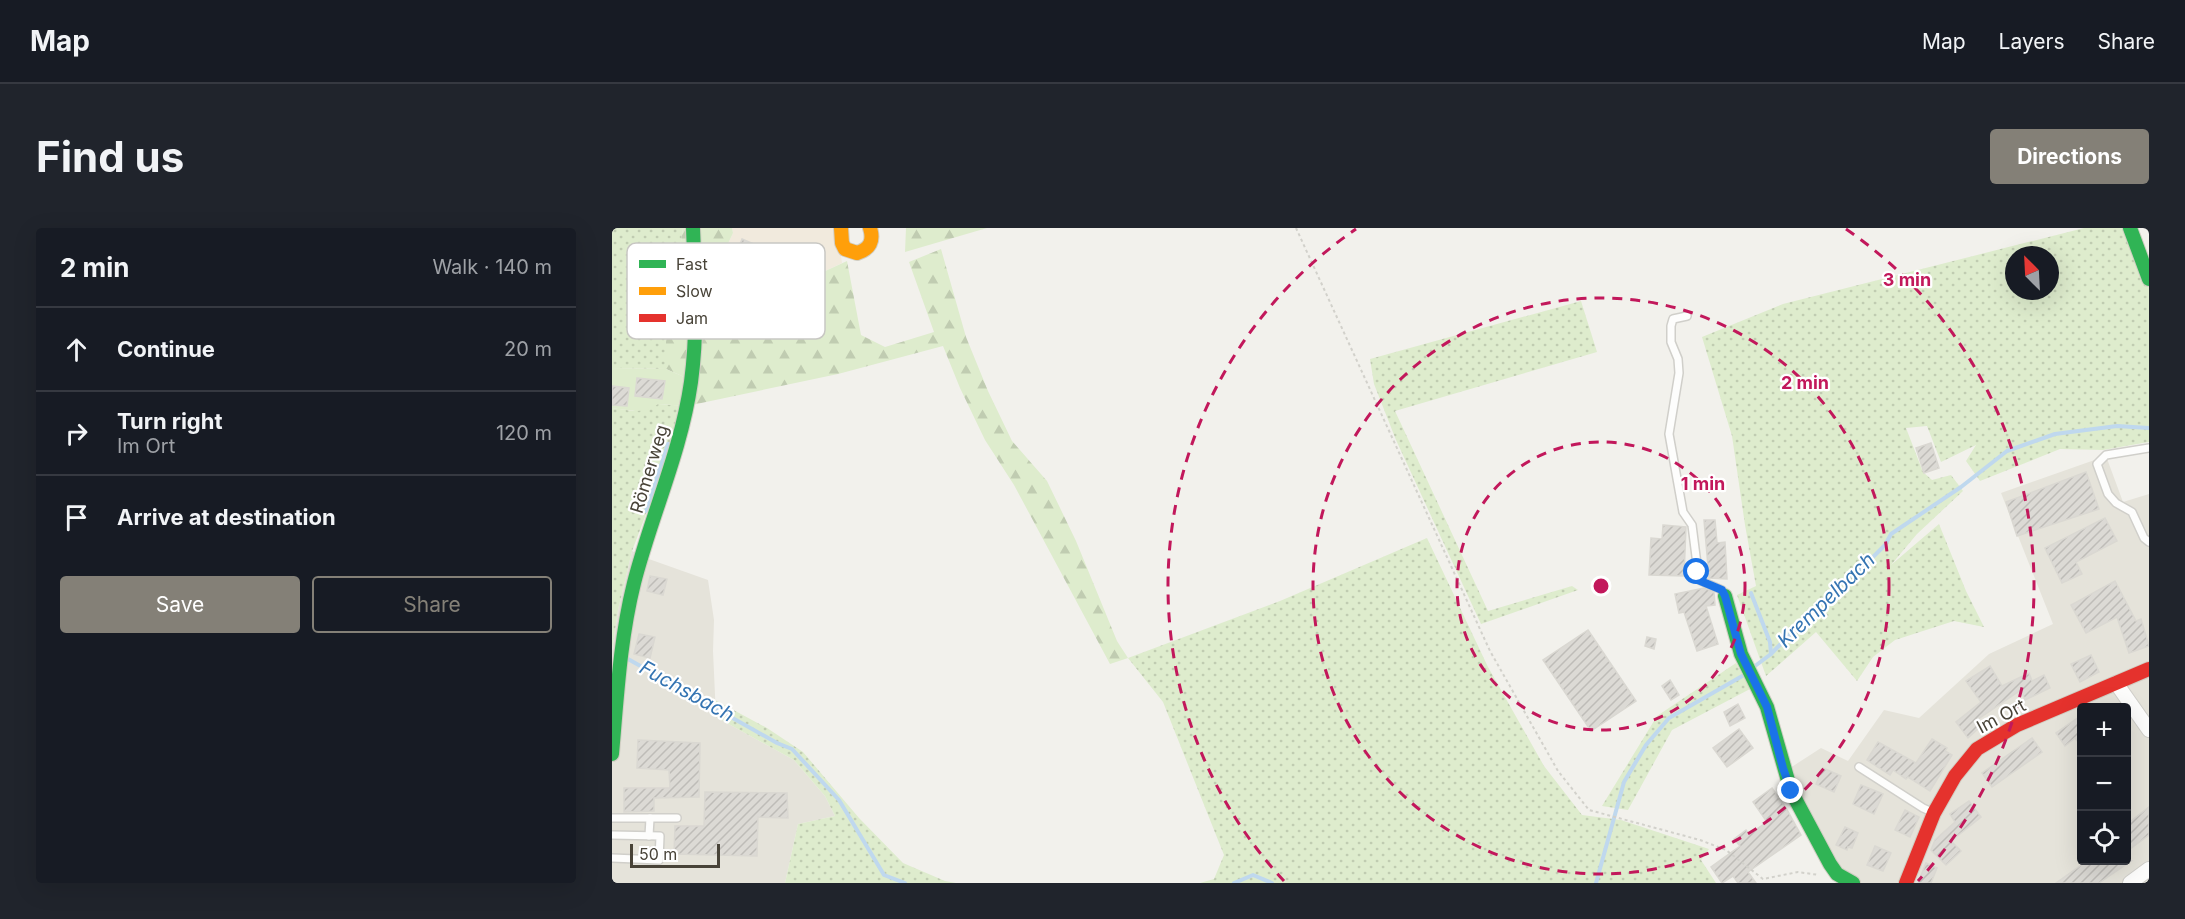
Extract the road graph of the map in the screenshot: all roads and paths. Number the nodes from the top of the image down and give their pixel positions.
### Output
1 (693, 228) edge
2 (841, 228) edge
3 (870, 228) edge
4 (1296, 228) edge
5 (2130, 228) edge
6 (693, 243) edge
7 (2149, 279) edge
8 (1687, 316) dead end
9 (695, 339) edge
10 (2149, 448) edge
11 (2149, 542) edge
12 (1725, 596) joint
13 (2149, 669) edge
14 (2116, 683) junction
15 (2149, 730) edge
16 (612, 754) edge
17 (1859, 767) dead end
18 (1934, 813) junction
19 (612, 818) edge
20 (650, 818) junction
21 (677, 818) dead end
22 (612, 835) edge
23 (649, 836) junction
24 (612, 858) edge
25 (2149, 869) edge
26 (1837, 874) junction
27 (1853, 883) edge
28 (1906, 883) edge
29 (2130, 883) edge

1 - 6 street, Römerweg
2 - 3 street
4 - 26 path
5 - 7 street
8 - 12 lane
9 - 16 street, Römerweg
10 - 11 lane
12 - 26 street
13 - 14 street, Im Ort
14 - 15 street
14 - 18 street, Im Ort
17 - 18 lane
18 - 28 street, Im Ort
19 - 20 lane
20 - 21 lane
20 - 23 lane
22 - 23 lane
23 - 24 lane
25 - 29 street
26 - 27 street

